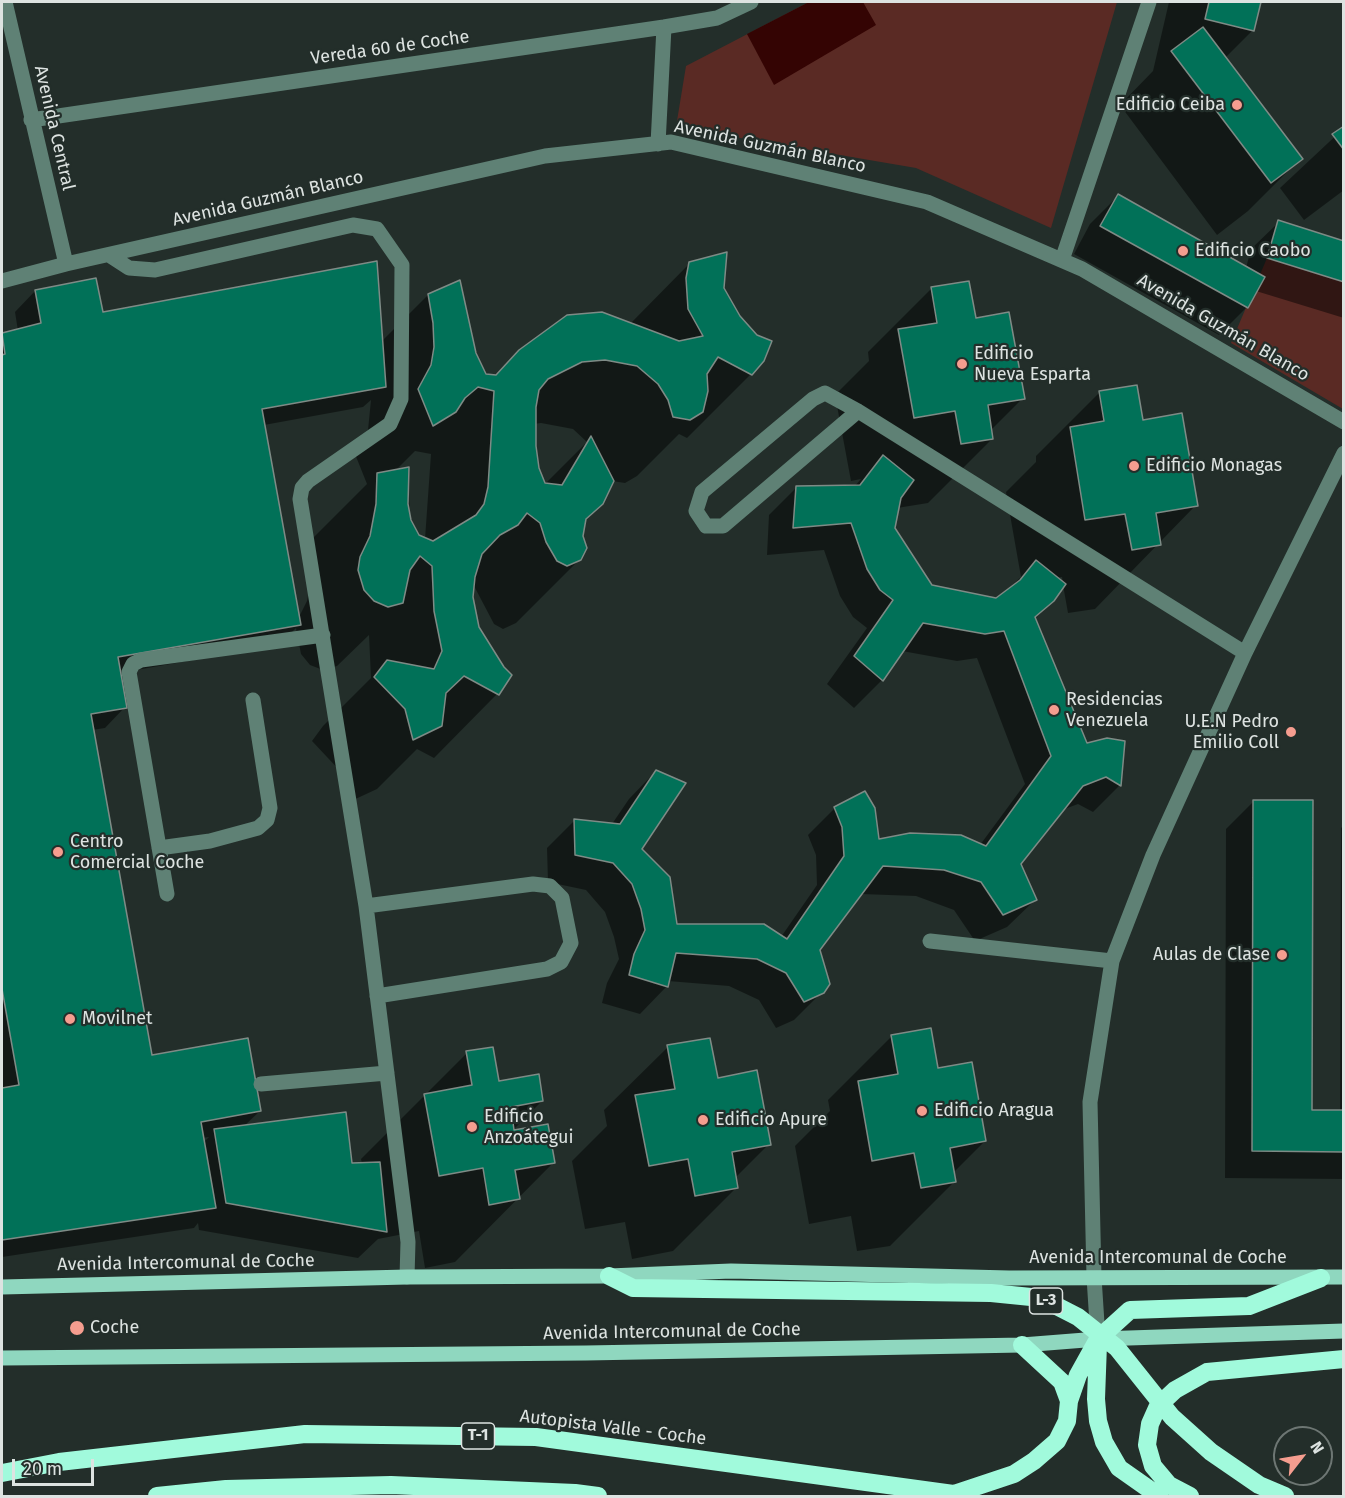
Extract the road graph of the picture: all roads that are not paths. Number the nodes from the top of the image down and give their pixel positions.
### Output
1 (5, 2) edge
2 (751, 2) edge
3 (1149, 2) edge
4 (664, 27) junction
5 (31, 120) junction
6 (658, 144) junction
7 (109, 255) junction
8 (1062, 260) junction
9 (66, 264) junction
10 (2, 281) edge
11 (858, 411) junction
12 (1344, 422) edge
13 (1344, 453) edge
14 (323, 635) junction
15 (1245, 653) junction
16 (253, 700) dead end
17 (159, 848) junction
18 (167, 894) dead end
19 (366, 906) junction
20 (930, 941) dead end
21 (1112, 961) junction
22 (377, 996) junction
23 (387, 1073) junction
24 (261, 1084) dead end
25 (609, 1276) junction
26 (407, 1277) junction
27 (1094, 1277) junction
28 (1344, 1277) edge
29 (1321, 1278) junction
30 (2, 1287) edge
31 (1344, 1331) edge
32 (1098, 1339) junction
33 (1022, 1345) junction
34 (2, 1358) edge
35 (1344, 1359) edge
36 (1069, 1401) junction
37 (2, 1473) edge
38 (961, 1496) edge
39 (157, 1497) edge
40 (598, 1497) edge
41 (1159, 1497) edge
42 (1190, 1497) edge
43 (1285, 1497) edge

1 - 5 street, Avenida Central
2 - 4 street, Vereda 60 de Coche
3 - 8 street
4 - 5 street, Vereda 60 de Coche
4 - 6 street
5 - 9 street, Avenida Central
6 - 7 street, Avenida Guzmán Blanco
6 - 8 street, Avenida Guzmán Blanco
7 - 9 street, Avenida Guzmán Blanco
7 - 14 street
8 - 12 street, Avenida Guzmán Blanco
9 - 10 street, Avenida Guzmán Blanco
11 - 11 street
11 - 15 street
13 - 15 street
14 - 17 street
14 - 19 street
15 - 21 street
16 - 17 street
17 - 18 street
19 - 22 street
19 - 22 street
20 - 21 street
21 - 27 street
22 - 23 street
23 - 24 street
23 - 26 street
25 - 26 main road, Avenida Intercomunal de Coche / L-3
25 - 27 main road, Avenida Intercomunal de Coche / L-3
25 - 43 highway, L-3
26 - 30 main road, Avenida Intercomunal de Coche / L-3
27 - 29 main road, Avenida Intercomunal de Coche / L-3
27 - 32 street
28 - 29 main road, Avenida Intercomunal de Coche / L-3
29 - 32 highway
31 - 32 main road, Avenida Intercomunal de Coche
32 - 33 main road, Avenida Intercomunal de Coche
32 - 36 highway
32 - 41 highway
33 - 34 main road, Avenida Intercomunal de Coche
33 - 36 highway
35 - 42 highway
36 - 38 highway
37 - 38 highway, Autopista Valle - Coche / T-1
39 - 40 highway

